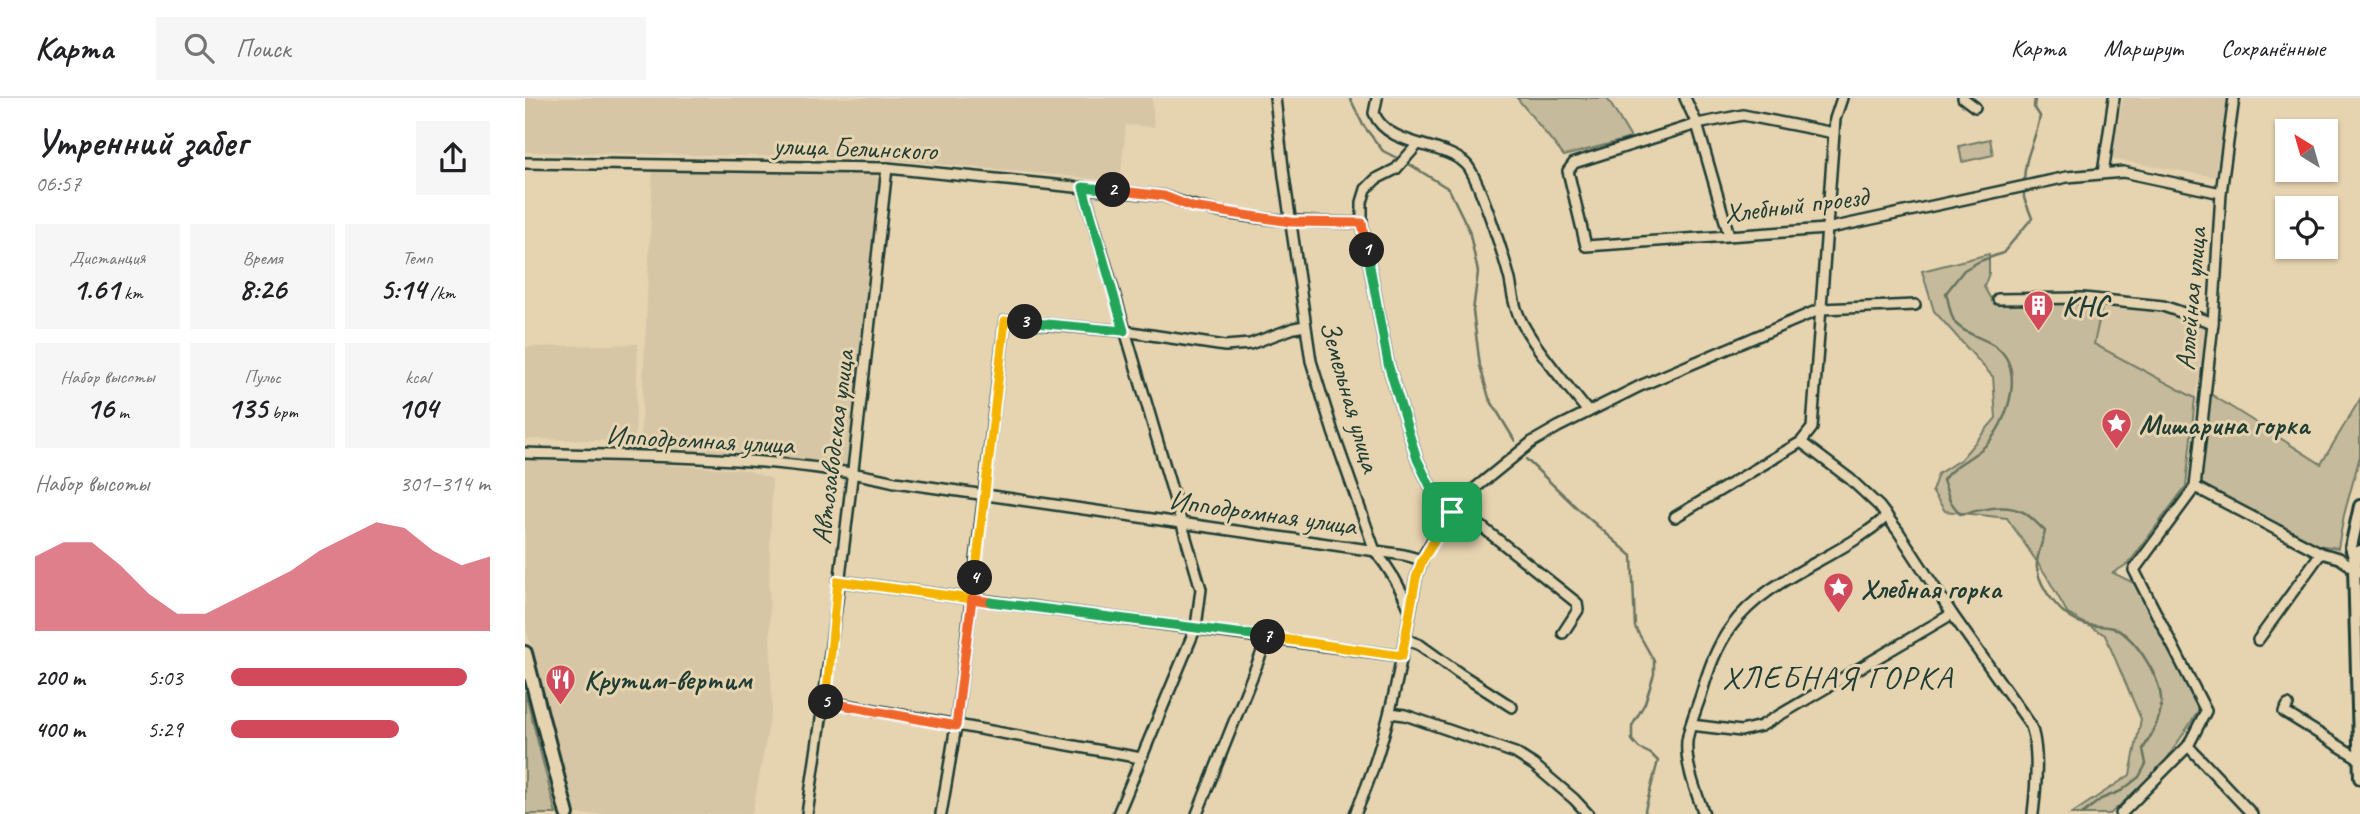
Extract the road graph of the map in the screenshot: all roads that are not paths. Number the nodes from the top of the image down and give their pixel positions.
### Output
1 (1275, 98) edge
2 (1377, 98) edge
3 (1685, 98) edge
4 (1842, 98) edge
5 (1963, 98) edge
6 (2114, 98) edge
7 (2234, 98) edge
8 (1975, 107) dead end
9 (1697, 124) junction
10 (1834, 133) junction
11 (1418, 144) junction
12 (525, 163) edge
13 (887, 168) junction
14 (2103, 173) junction
15 (1083, 187) junction
16 (2221, 193) junction
17 (1291, 222) junction
18 (1362, 223) junction
19 (1826, 229) junction
20 (1729, 235) junction
21 (1998, 299) dead end
22 (1915, 305) dead end
23 (1821, 309) junction
24 (2213, 323) junction
25 (1305, 326) junction
26 (1124, 331) junction
27 (1588, 412) junction
28 (1801, 442) junction
29 (525, 453) edge
30 (853, 472) junction
31 (2195, 487) junction
32 (985, 495) junction
33 (2360, 506) edge
34 (1454, 509) junction
35 (1887, 516) junction
36 (1675, 517) dead end
37 (1183, 524) junction
38 (1374, 551) junction
39 (2321, 553) junction
40 (1422, 561) junction
41 (2357, 563) edge
42 (838, 581) junction
43 (972, 599) junction
44 (1410, 611) junction
45 (1952, 614) junction
46 (1196, 627) junction
47 (1563, 633) dead end
48 (1268, 637) junction
49 (1405, 639) junction
50 (2258, 640) dead end
51 (525, 653) edge
52 (1402, 656) junction
53 (824, 701) junction
54 (2288, 705) dead end
55 (1513, 707) dead end
56 (1390, 713) junction
57 (1691, 724) junction
58 (956, 726) junction
59 (2188, 747) junction
60 (1141, 758) junction
61 (2359, 758) edge
62 (2360, 778) edge
63 (567, 814) edge
64 (807, 814) edge
65 (941, 814) edge
66 (1118, 814) edge
67 (1197, 814) edge
68 (1355, 814) edge
69 (1588, 814) edge
70 (1703, 814) edge
71 (2033, 814) edge
72 (2121, 814) edge
73 (2252, 814) edge

1 - 17 street, Земельная улица
2 - 11 street
3 - 9 street
4 - 10 street
5 - 8 street
6 - 14 street
7 - 16 street, Аллейная улица
9 - 10 street
9 - 20 street
9 - 20 street, Хлебный проезд
10 - 19 street
11 - 18 street
11 - 27 street
12 - 13 street, улица Белинского
13 - 15 street, улица Белинского
13 - 30 street, Автозаводская улица
14 - 16 street, Хлебный проезд
14 - 19 street, Хлебный проезд
15 - 17 street, улица Белинского
15 - 26 street
16 - 24 street, Аллейная улица
17 - 18 street, улица Белинского
17 - 25 street, Земельная улица
18 - 34 street
19 - 20 street, Хлебный проезд
19 - 23 street
21 - 24 street
22 - 23 street
23 - 27 street
23 - 28 street
24 - 31 street, Аллейная улица
25 - 26 street
25 - 38 street, Земельная улица
26 - 32 street
26 - 37 street
27 - 34 street
28 - 35 street
28 - 36 street
29 - 30 street, Ипподромная улица
30 - 32 street, Ипподромная улица
30 - 42 street, Автозаводская улица
31 - 39 street
31 - 59 street
32 - 37 street, Ипподромная улица
32 - 43 street
33 - 41 street
34 - 40 street
34 - 47 street
35 - 45 street
35 - 57 street
37 - 38 street, Ипподромная улица
37 - 46 street
38 - 40 street, Ипподромная улица
38 - 44 street, Земельная улица
39 - 41 street
39 - 50 street
40 - 44 street
41 - 61 street
42 - 43 street
42 - 53 street, Автозаводская улица
43 - 46 street
43 - 58 street
44 - 49 street
45 - 57 street
45 - 71 street
46 - 48 street
46 - 60 street
48 - 52 street
48 - 67 street
49 - 52 street
49 - 55 street
51 - 63 main road
52 - 56 street
53 - 58 street
53 - 64 street, Автозаводская улица
54 - 61 street
56 - 68 street
56 - 69 street
57 - 70 street
58 - 60 street
58 - 65 street
59 - 72 street
59 - 73 street
60 - 66 street
61 - 62 street

